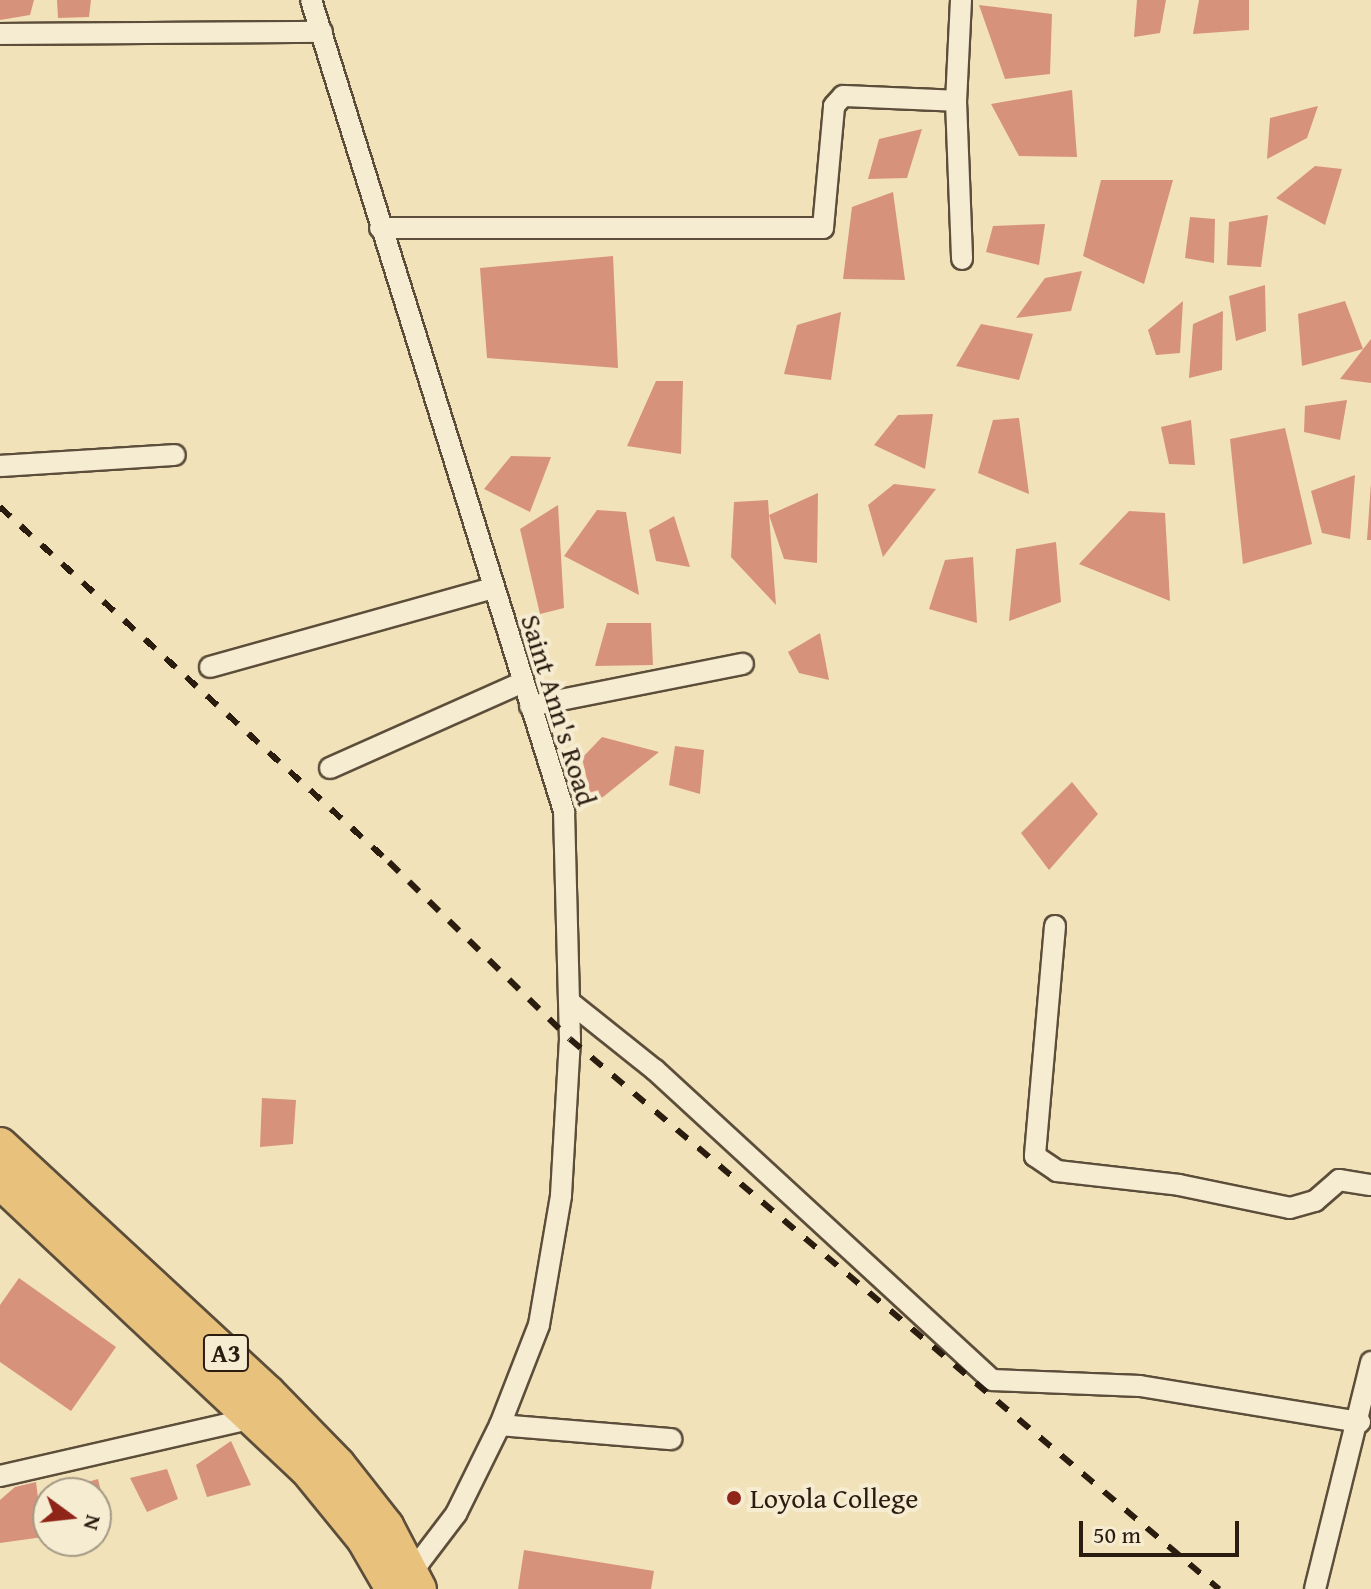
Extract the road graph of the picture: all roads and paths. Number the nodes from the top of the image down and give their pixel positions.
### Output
1 (311, 0) edge
2 (961, 0) edge
3 (322, 32) junction
4 (0, 34) edge
5 (956, 101) junction
6 (380, 228) junction
7 (962, 259) dead end
8 (175, 455) dead end
9 (0, 466) edge
10 (493, 588) junction
11 (743, 664) dead end
12 (210, 667) dead end
13 (523, 682) junction
14 (530, 706) junction
15 (330, 768) dead end
16 (1055, 926) dead end
17 (571, 1003) junction
18 (0, 1145) edge
19 (0, 1181) edge
20 (1371, 1185) edge
21 (1371, 1362) edge
22 (253, 1418) junction
23 (1360, 1422) junction
24 (500, 1425) junction
25 (671, 1439) dead end
26 (0, 1476) edge
27 (404, 1585) edge
28 (1315, 1589) edge

1 - 3 street, Saint Ann's Road
2 - 5 street
3 - 4 street
3 - 6 street, Saint Ann's Road
5 - 6 street
5 - 7 street
6 - 10 street, Saint Ann's Road
8 - 9 street
10 - 12 street
10 - 13 street, Saint Ann's Road
11 - 14 street
13 - 14 street, Saint Ann's Road
13 - 15 street
14 - 17 street, Saint Ann's Road
16 - 20 street
17 - 23 street
17 - 24 street, Saint Ann's Road
18 - 27 highway, A3
19 - 22 highway, A3
21 - 23 street
22 - 26 street
22 - 27 highway, A3
23 - 28 street
24 - 25 street
24 - 27 street, Saint Ann's Road

